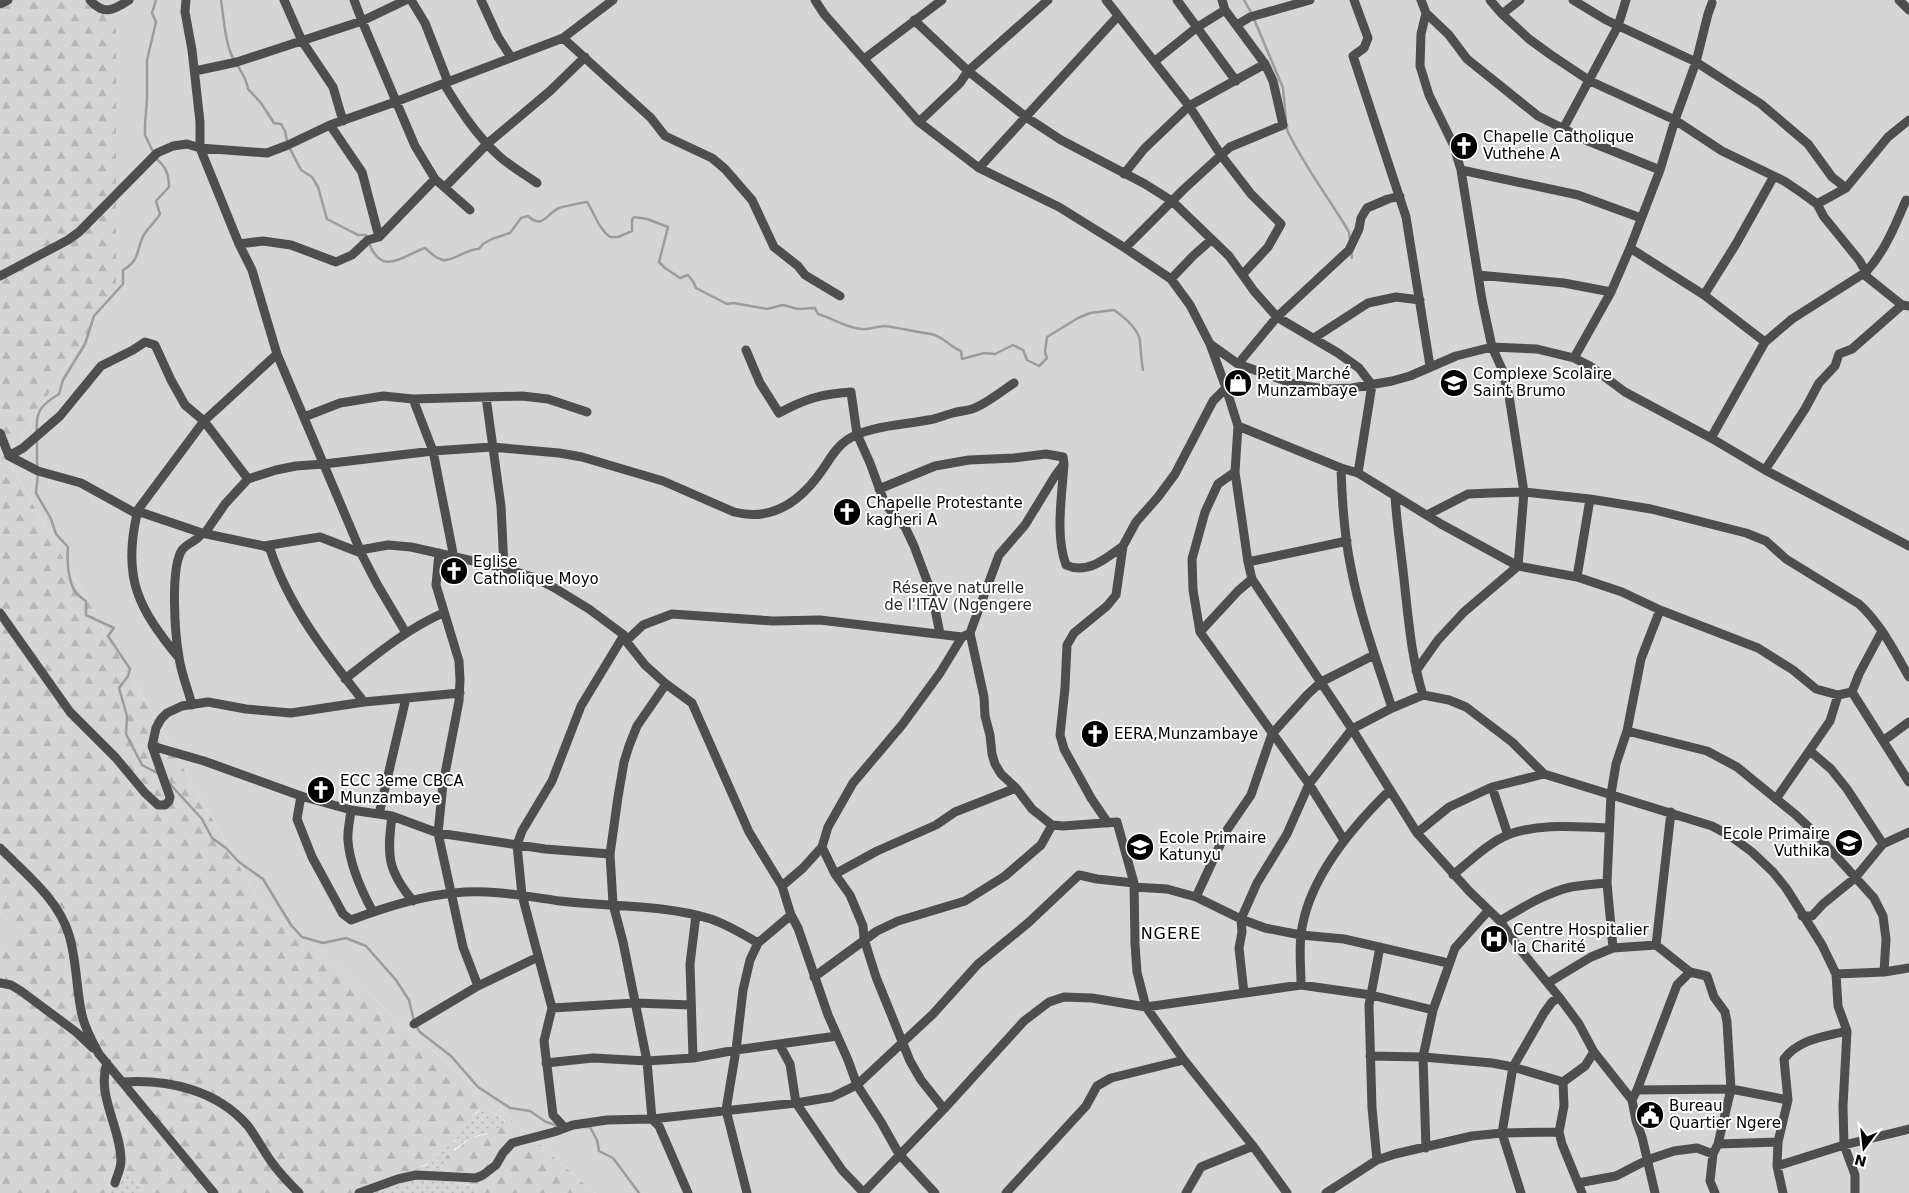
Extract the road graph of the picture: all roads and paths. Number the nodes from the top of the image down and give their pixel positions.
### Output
1 (8, 0) edge
2 (90, 0) edge
3 (129, 0) edge
4 (186, 0) edge
5 (284, 0) edge
6 (354, 0) edge
7 (406, 0) edge
8 (411, 0) edge
9 (481, 0) edge
10 (814, 0) edge
11 (942, 0) edge
12 (1048, 0) edge
13 (1106, 0) edge
14 (1177, 0) edge
15 (1222, 0) edge
16 (1310, 0) edge
17 (1354, 0) edge
18 (1421, 0) edge
19 (1490, 0) edge
20 (1520, 0) edge
21 (1573, 0) edge
22 (1626, 0) edge
23 (1898, 0) edge
24 (609, 1) edge
25 (1712, 3) dead end
26 (0, 4) edge
27 (1225, 10) junction
28 (1909, 10) edge
29 (1426, 13) junction
30 (1502, 14) junction
31 (1118, 16) junction
32 (914, 20) junction
33 (362, 21) junction
34 (1237, 25) junction
35 (1618, 26) junction
36 (1196, 28) junction
37 (563, 38) junction
38 (302, 41) junction
39 (511, 57) junction
40 (585, 57) junction
41 (864, 59) junction
42 (1155, 61) junction
43 (1696, 62) junction
44 (1265, 64) junction
45 (968, 70) junction
46 (195, 71) junction
47 (1590, 80) junction
48 (1236, 81) junction
49 (446, 83) junction
50 (396, 102) junction
51 (1189, 106) junction
52 (1026, 117) junction
53 (1675, 120) junction
54 (1909, 120) edge
55 (342, 121) junction
56 (919, 122) junction
57 (330, 125) junction
58 (1563, 129) junction
59 (487, 144) junction
60 (200, 148) junction
61 (1221, 155) junction
62 (979, 168) junction
63 (1461, 170) junction
64 (1660, 170) junction
65 (1124, 174) junction
66 (1774, 176) junction
67 (435, 179) junction
68 (537, 183) dead end
69 (445, 187) junction
70 (1846, 188) junction
71 (1400, 196) junction
72 (1172, 201) junction
73 (1909, 201) edge
74 (1817, 204) junction
75 (470, 210) dead end
76 (1641, 218) junction
77 (379, 237) junction
78 (1211, 240) junction
79 (239, 244) junction
80 (1126, 248) junction
81 (1630, 248) junction
82 (1866, 272) junction
83 (1243, 274) junction
84 (1478, 275) junction
85 (0, 276) edge
86 (1171, 280) junction
87 (1611, 292) junction
88 (1704, 295) junction
89 (840, 296) dead end
90 (1420, 300) junction
91 (1906, 305) edge
92 (1277, 317) junction
93 (1314, 338) junction
94 (1765, 342) junction
95 (1210, 344) junction
96 (1492, 347) junction
97 (746, 350) dead end
98 (277, 354) junction
99 (1574, 358) junction
100 (1238, 364) junction
101 (1430, 366) junction
102 (1014, 383) dead end
103 (1372, 385) junction
104 (1226, 388) junction
105 (486, 397) junction
106 (413, 399) junction
107 (587, 412) dead end
108 (304, 417) junction
109 (204, 421) junction
110 (1238, 426) junction
111 (0, 433) edge
112 (857, 434) junction
113 (1711, 438) junction
114 (492, 447) junction
115 (433, 451) junction
116 (8, 456) junction
117 (324, 464) junction
118 (1064, 464) junction
119 (1342, 468) junction
120 (1765, 470) junction
121 (1236, 472) junction
122 (1358, 473) junction
123 (248, 479) junction
124 (879, 489) junction
125 (1524, 492) junction
126 (1395, 496) junction
127 (1590, 499) junction
128 (137, 512) junction
129 (1427, 515) junction
130 (204, 533) junction
131 (1347, 541) junction
132 (264, 546) junction
133 (1123, 546) junction
134 (1909, 546) edge
135 (361, 551) junction
136 (439, 553) junction
137 (454, 558) junction
138 (1248, 562) junction
139 (1518, 566) junction
140 (504, 568) junction
141 (1577, 577) junction
142 (1252, 579) junction
143 (1660, 610) junction
144 (0, 613) edge
145 (443, 613) junction
146 (1882, 631) junction
147 (1200, 632) junction
148 (406, 633) junction
149 (940, 634) junction
150 (966, 635) junction
151 (625, 638) junction
152 (1374, 655) junction
153 (179, 658) junction
154 (1416, 671) junction
155 (1909, 677) edge
156 (346, 679) junction
157 (1321, 682) junction
158 (666, 684) junction
159 (1852, 692) junction
160 (460, 693) junction
161 (1423, 695) junction
162 (1838, 695) junction
163 (406, 698) junction
164 (364, 702) junction
165 (192, 705) junction
166 (1392, 708) junction
167 (1909, 722) edge
168 (1352, 729) junction
169 (1627, 731) junction
170 (1272, 734) junction
171 (1883, 741) junction
172 (152, 746) junction
173 (1810, 751) junction
174 (1544, 774) junction
175 (1909, 782) edge
176 (1309, 784) junction
177 (1492, 787) junction
178 (1016, 788) junction
179 (1390, 790) junction
180 (1612, 794) junction
181 (301, 796) junction
182 (1776, 798) junction
183 (351, 810) junction
184 (1671, 812) junction
185 (380, 814) junction
186 (392, 816) junction
187 (1108, 823) junction
188 (1052, 825) junction
189 (1609, 828) junction
190 (1909, 832) edge
191 (438, 833) junction
192 (1417, 833) junction
193 (1508, 835) junction
194 (1344, 840) junction
195 (1883, 844) junction
196 (517, 845) junction
197 (822, 847) junction
198 (0, 848) edge
199 (610, 854) junction
200 (835, 874) junction
201 (1453, 874) junction
202 (1855, 878) junction
203 (1607, 883) junction
204 (1134, 885) junction
205 (782, 886) junction
206 (451, 893) junction
207 (522, 894) junction
208 (1196, 897) junction
209 (413, 901) junction
210 (613, 904) junction
211 (1488, 911) junction
212 (373, 912) junction
213 (696, 915) junction
214 (791, 915) junction
215 (1802, 916) junction
216 (1241, 919) junction
217 (1500, 921) junction
218 (1301, 935) junction
219 (864, 939) junction
220 (758, 943) junction
221 (1656, 945) junction
222 (1380, 947) junction
223 (1613, 948) junction
224 (538, 957) junction
225 (1448, 963) junction
226 (1909, 968) edge
227 (1690, 972) junction
228 (1884, 972) junction
229 (1836, 974) junction
230 (814, 977) junction
231 (0, 983) edge
232 (1548, 983) junction
233 (1301, 985) junction
234 (478, 986) junction
235 (1244, 993) junction
236 (1371, 995) junction
237 (1560, 996) junction
238 (634, 1003) junction
239 (691, 1005) junction
240 (1146, 1007) junction
241 (552, 1008) junction
242 (1433, 1010) junction
243 (414, 1024) dead end
244 (1847, 1031) junction
245 (837, 1036) junction
246 (902, 1043) junction
247 (779, 1044) junction
248 (736, 1050) junction
249 (1594, 1052) junction
250 (98, 1054) junction
251 (1370, 1056) junction
252 (1423, 1057) junction
253 (693, 1058) junction
254 (1184, 1060) junction
255 (647, 1061) junction
256 (106, 1062) junction
257 (546, 1062) junction
258 (1513, 1067) junction
259 (123, 1082) junction
260 (1563, 1082) junction
261 (857, 1084) junction
262 (1731, 1088) junction
263 (1637, 1090) junction
264 (1632, 1100) junction
265 (1788, 1100) junction
266 (796, 1103) junction
267 (944, 1109) junction
268 (726, 1110) junction
269 (652, 1119) junction
270 (569, 1126) junction
271 (1909, 1129) edge
272 (1559, 1132) junction
273 (1502, 1133) junction
274 (1778, 1142) junction
275 (1718, 1144) junction
276 (1844, 1145) junction
277 (1253, 1146) junction
278 (1426, 1148) junction
279 (899, 1154) junction
280 (1713, 1154) junction
281 (1377, 1160) junction
282 (1647, 1160) junction
283 (1777, 1166) junction
284 (115, 1183) dead end
285 (1578, 1184) junction
286 (214, 1193) edge
287 (299, 1193) edge
288 (359, 1193) edge
289 (688, 1193) edge
290 (746, 1193) edge
291 (863, 1193) edge
292 (935, 1193) edge
293 (1006, 1193) edge
294 (1186, 1193) edge
295 (1288, 1193) edge
296 (1326, 1193) edge
297 (1521, 1193) edge
298 (1582, 1193) edge
299 (1655, 1193) edge
300 (1715, 1193) edge
301 (1783, 1193) edge
302 (1855, 1193) edge

1 - 26 street
2 - 3 street
4 - 46 street
5 - 38 street
6 - 33 street
7 - 33 street
8 - 49 street
9 - 39 street
10 - 41 street
11 - 32 street
12 - 45 street
13 - 31 street
14 - 36 street
15 - 27 street
16 - 34 street
17 - 71 street
18 - 29 street
19 - 30 street
20 - 30 street
21 - 35 street
22 - 35 street
23 - 28 street
24 - 37 street
25 - 43 street
27 - 34 street
27 - 36 street
29 - 58 street
29 - 63 street
30 - 47 street
31 - 42 street
31 - 52 street
32 - 41 street
32 - 45 street
33 - 38 street
33 - 50 street
34 - 44 street
35 - 43 street
35 - 47 street
36 - 42 street
36 - 48 street
37 - 39 street
37 - 40 street
38 - 46 street
38 - 55 street
39 - 49 street
40 - 59 street
40 - 89 street
41 - 56 street
42 - 51 street
43 - 53 street
43 - 70 street
44 - 48 street
44 - 61 street
45 - 52 street
45 - 56 street
46 - 60 street
47 - 53 street
47 - 58 street
48 - 51 street
49 - 50 street
49 - 59 street
50 - 55 street
50 - 67 street
51 - 61 street
51 - 65 street
52 - 62 street
52 - 65 street
53 - 64 street
53 - 66 street
54 - 70 street
55 - 57 street
56 - 62 street
57 - 60 street
57 - 77 street
58 - 64 street
59 - 68 street
59 - 69 street
60 - 79 street
60 - 85 street
61 - 72 street
61 - 83 street
62 - 80 street
63 - 76 street
63 - 84 street
64 - 76 street
65 - 72 street
66 - 74 street
66 - 88 street
67 - 69 street
67 - 77 street
69 - 75 street
70 - 74 street
71 - 90 street
71 - 92 street
72 - 78 street
72 - 80 street
73 - 82 street
74 - 82 street
76 - 81 street
77 - 79 street
78 - 83 street
78 - 86 street
79 - 98 street
80 - 86 street
81 - 87 street
81 - 88 street
82 - 91 street
82 - 94 street
83 - 92 street
84 - 87 street
84 - 96 street
86 - 95 street
87 - 99 street
88 - 94 street
90 - 93 street
90 - 101 street
91 - 120 street
92 - 93 street
92 - 100 street
93 - 103 street
94 - 113 street
95 - 100 street
95 - 104 street
96 - 99 street
96 - 101 street
96 - 125 street
97 - 112 street
98 - 108 street
98 - 109 street
99 - 113 street
100 - 103 street
101 - 103 street
102 - 112 street
103 - 122 street
104 - 110 street
104 - 133 street
105 - 106 street
105 - 107 street
105 - 114 street
106 - 108 street
106 - 115 street
108 - 117 street
109 - 116 street
109 - 123 street
109 - 128 street
110 - 119 street
110 - 121 street
111 - 116 street
112 - 114 street
112 - 124 street
113 - 120 street
114 - 115 street
114 - 140 street
115 - 117 street
115 - 137 street
116 - 128 street
117 - 123 street
117 - 135 street
118 - 124 street
118 - 133 street
118 - 150 street
119 - 122 street
119 - 131 street
120 - 134 street
121 - 138 street
121 - 147 street
122 - 126 street
123 - 130 street
124 - 149 street
125 - 127 street
125 - 129 street
125 - 139 street
126 - 129 street
126 - 154 street
127 - 141 street
127 - 146 street
128 - 130 street
128 - 153 street
129 - 139 street
130 - 132 street
130 - 153 street
131 - 138 street
131 - 152 street
132 - 135 street
132 - 156 street
133 - 187 street
135 - 136 street
135 - 148 street
136 - 137 street
136 - 145 street
137 - 140 street
138 - 142 street
139 - 141 street
139 - 154 street
140 - 151 street
141 - 143 street
142 - 147 street
142 - 157 street
143 - 162 street
143 - 169 street
144 - 172 street
145 - 148 street
145 - 160 street
146 - 155 street
146 - 159 street
147 - 170 street
148 - 156 street
149 - 150 street
149 - 151 street
150 - 178 street
150 - 197 street
151 - 158 street
151 - 196 street
152 - 157 street
152 - 166 street
153 - 165 street
154 - 161 street
156 - 164 street
157 - 168 street
157 - 170 street
158 - 199 street
158 - 205 street
159 - 162 street
159 - 171 street
160 - 163 street
160 - 191 street
161 - 166 street
161 - 174 street
162 - 173 street
163 - 164 street
163 - 185 street
164 - 165 street
165 - 172 street
166 - 168 street
167 - 171 street
168 - 176 street
168 - 179 street
169 - 180 street
169 - 182 street
170 - 176 street
170 - 208 street
171 - 175 street
172 - 181 street
173 - 182 street
173 - 195 street
174 - 177 street
174 - 180 street
176 - 194 street
176 - 216 street
177 - 192 street
177 - 193 street
178 - 188 street
178 - 200 street
179 - 192 street
179 - 194 street
180 - 184 street
180 - 189 street
181 - 183 street
181 - 212 street
182 - 202 street
183 - 185 street
183 - 212 street
184 - 215 street
184 - 221 street
185 - 186 street
186 - 191 street
186 - 209 street
187 - 188 street
187 - 204 street
188 - 219 street
189 - 193 street
189 - 203 street
190 - 195 street
191 - 196 street
191 - 206 street
192 - 201 street
193 - 201 street
194 - 218 street
195 - 202 street
196 - 199 street
196 - 207 street
197 - 200 street
197 - 205 street
198 - 250 street
199 - 210 street
200 - 219 street
201 - 211 street
202 - 215 street
202 - 228 street
203 - 217 street
203 - 223 street
204 - 208 street
204 - 240 street
204 - 246 street
205 - 214 street
206 - 207 street
206 - 209 street
206 - 234 street
207 - 210 street
207 - 224 street
208 - 216 street
209 - 212 street
210 - 213 street
210 - 238 street
211 - 217 street
211 - 225 street
213 - 220 street
213 - 239 street
214 - 220 street
214 - 230 street
215 - 229 street
216 - 218 street
216 - 235 street
217 - 232 street
218 - 222 street
218 - 233 street
219 - 230 street
219 - 246 street
220 - 248 street
221 - 223 street
221 - 227 street
222 - 225 street
222 - 236 street
223 - 232 street
224 - 234 street
224 - 241 street
225 - 242 street
226 - 228 street
227 - 262 street
227 - 263 street
228 - 229 street
229 - 244 street
230 - 245 street
231 - 250 street
232 - 237 street
233 - 235 street
233 - 236 street
234 - 243 street
235 - 240 street
236 - 242 street
236 - 251 street
237 - 249 street
237 - 258 street
238 - 239 street
238 - 241 street
238 - 255 street
239 - 253 street
240 - 254 street
240 - 267 street
241 - 257 street
242 - 252 street
244 - 265 street
244 - 276 street
245 - 247 street
245 - 261 street
246 - 261 street
246 - 267 street
247 - 248 street
247 - 266 street
248 - 253 street
248 - 268 street
249 - 260 street
249 - 264 street
250 - 256 street
251 - 252 street
251 - 281 street
252 - 258 street
252 - 278 street
253 - 255 street
254 - 277 street
254 - 293 street
255 - 257 street
255 - 269 street
256 - 259 street
256 - 284 street
257 - 270 street
258 - 260 street
258 - 273 street
259 - 286 street
259 - 287 street
260 - 272 street
261 - 266 street
261 - 279 street
262 - 263 street
262 - 265 street
262 - 275 street
263 - 264 street
264 - 282 street
265 - 274 street
266 - 268 street
266 - 291 street
267 - 279 street
268 - 269 street
268 - 290 street
269 - 270 street
269 - 289 street
270 - 288 street
271 - 276 street
272 - 273 street
272 - 285 street
273 - 278 street
273 - 297 street
274 - 275 street
274 - 283 street
275 - 280 street
276 - 283 street
276 - 302 street
277 - 294 street
277 - 295 street
278 - 281 street
279 - 291 street
279 - 292 street
280 - 282 street
280 - 300 street
281 - 296 street
282 - 285 street
282 - 299 street
283 - 301 street
285 - 298 street

